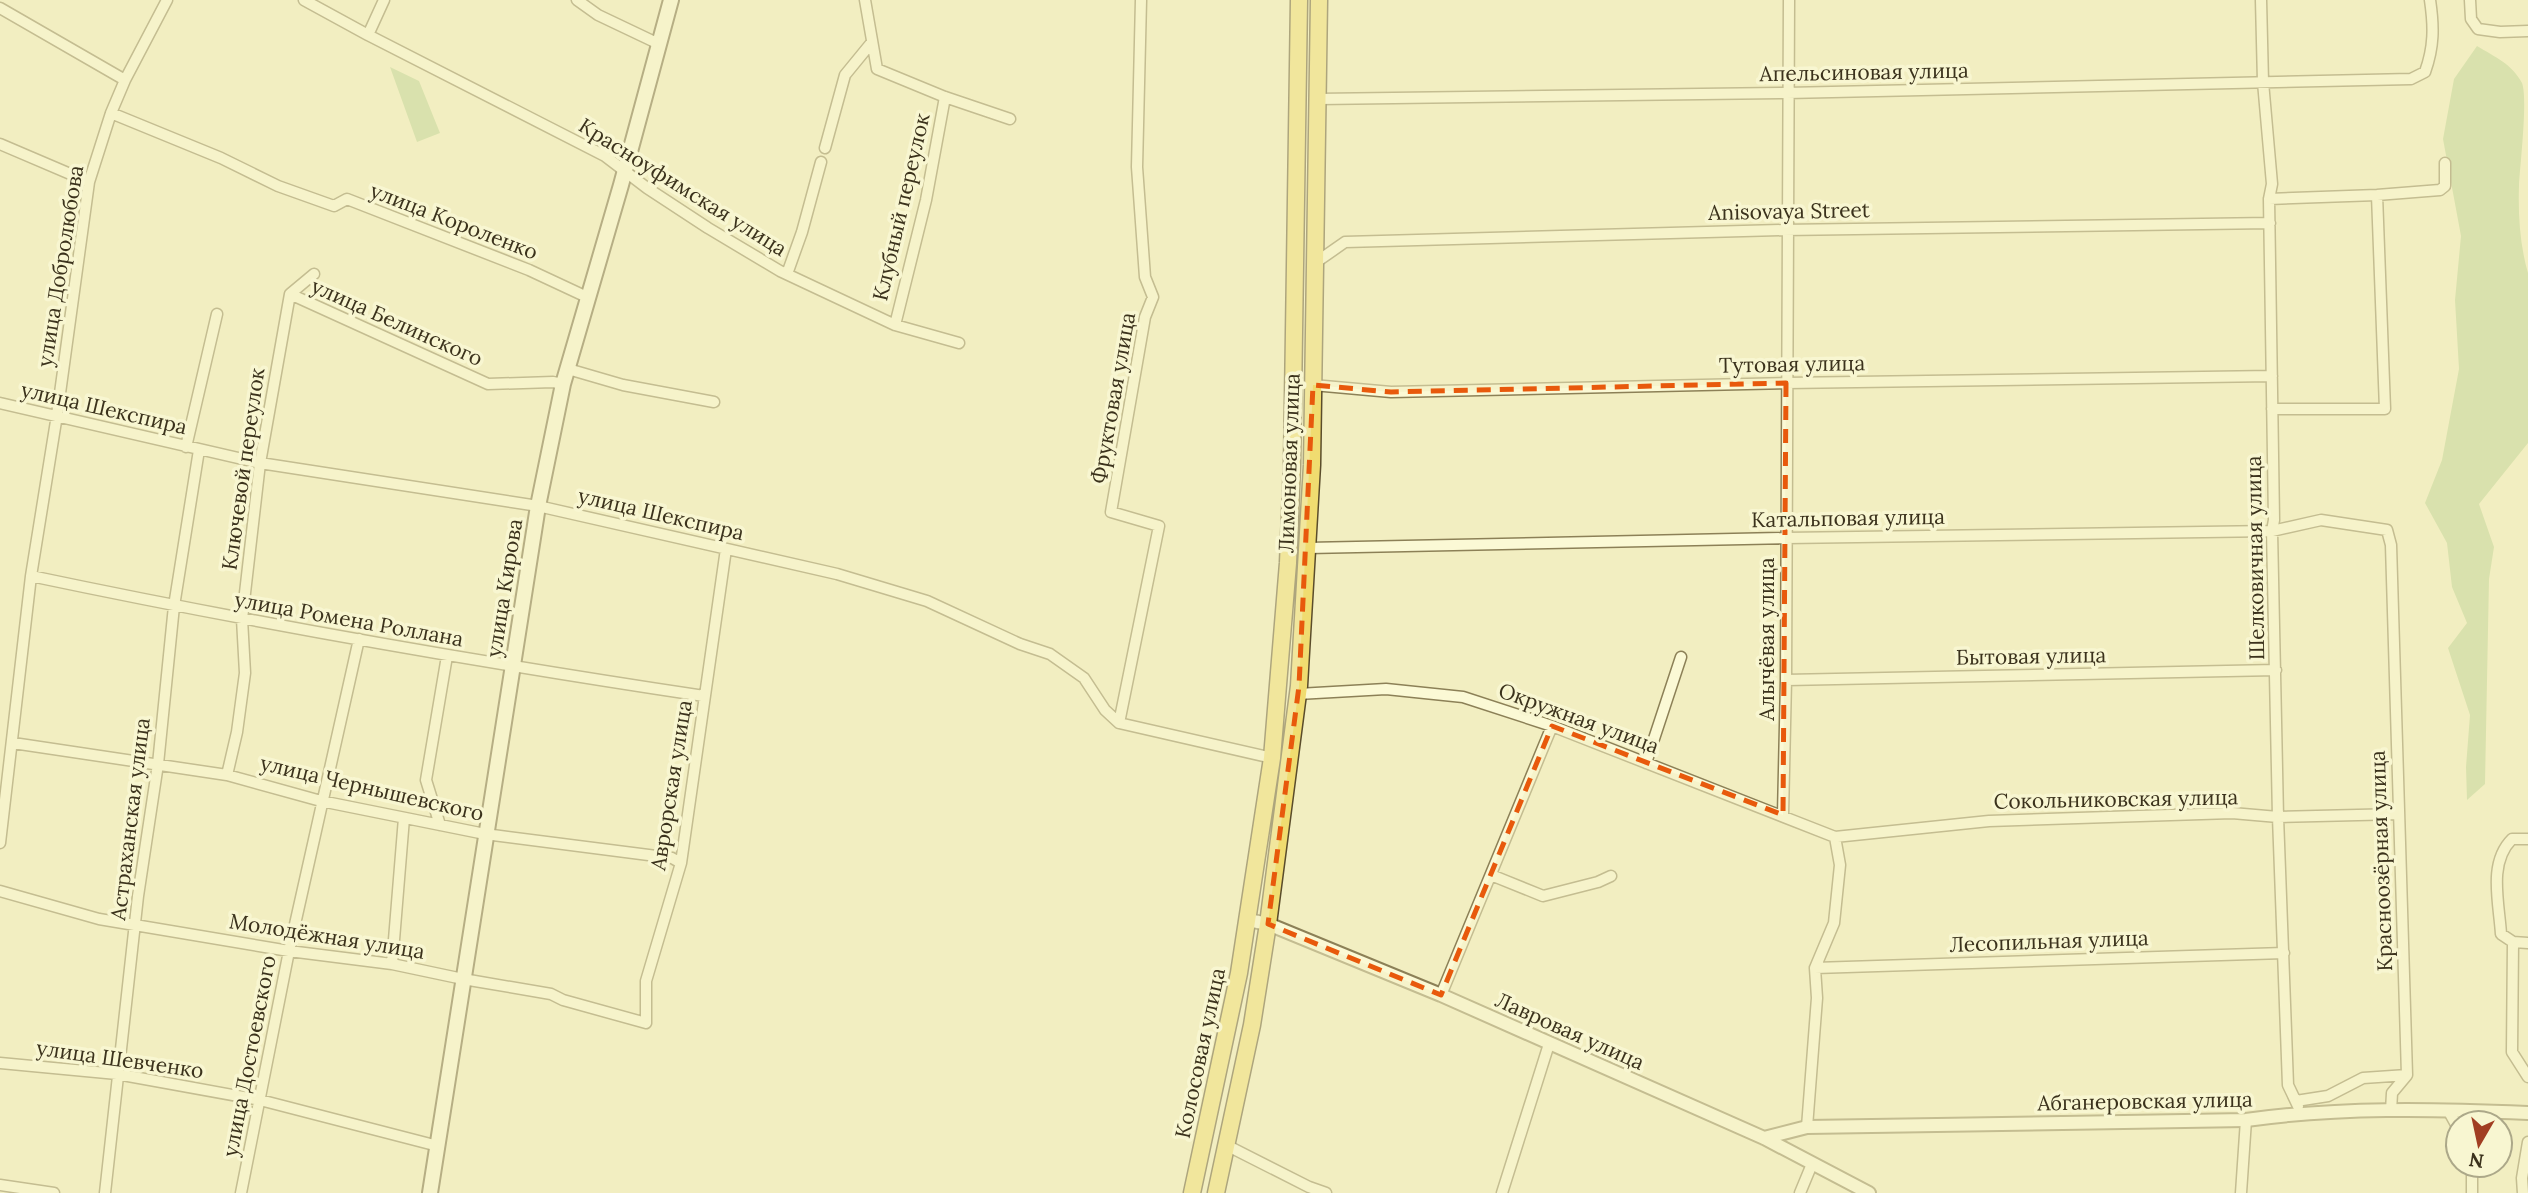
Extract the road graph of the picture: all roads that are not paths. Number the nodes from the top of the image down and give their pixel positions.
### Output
1 (167, 0) edge
2 (304, 0) edge
3 (384, 0) edge
4 (577, 0) edge
5 (671, 0) edge
6 (865, 0) edge
7 (1141, 0) edge
8 (1299, 0) edge
9 (1319, 0) edge
10 (1789, 0) edge
11 (2261, 0) edge
12 (2430, 0) edge
13 (2470, 0) edge
14 (0, 8) edge
15 (2528, 30) edge
16 (368, 35) junction
17 (872, 43) junction
18 (659, 44) junction
19 (125, 80) junction
20 (2263, 82) junction
21 (1787, 93) junction
22 (945, 97) junction
23 (1318, 99) junction
24 (111, 113) junction
25 (1010, 119) dead end
26 (0, 144) edge
27 (825, 148) dead end
28 (821, 162) dead end
29 (2445, 163) dead end
30 (625, 170) junction
31 (89, 182) junction
32 (2377, 195) junction
33 (2269, 199) junction
34 (2270, 223) junction
35 (1788, 230) junction
36 (1315, 263) junction
37 (314, 274) dead end
38 (787, 274) junction
39 (290, 294) junction
40 (589, 298) junction
41 (217, 314) dead end
42 (895, 325) junction
43 (960, 343) dead end
44 (568, 369) junction
45 (2272, 376) junction
46 (1786, 383) junction
47 (563, 384) junction
48 (1313, 385) junction
49 (714, 402) dead end
50 (0, 403) edge
51 (2272, 410) junction
52 (57, 415) junction
53 (186, 447) junction
54 (199, 450) junction
55 (260, 463) junction
56 (538, 506) junction
57 (2387, 530) joint
58 (2272, 531) junction
59 (1786, 538) junction
60 (1308, 548) junction
61 (726, 549) junction
62 (31, 576) junction
63 (174, 606) junction
64 (242, 619) junction
65 (359, 639) junction
66 (447, 656) junction
67 (1681, 657) dead end
68 (513, 667) junction
69 (2276, 670) junction
70 (1786, 680) junction
71 (1298, 694) junction
72 (704, 696) junction
73 (1119, 723) junction
74 (1552, 726) junction
75 (13, 743) junction
76 (1272, 758) junction
77 (1646, 763) junction
78 (158, 764) junction
79 (227, 775) junction
80 (321, 802) junction
81 (2399, 814) junction
82 (1783, 815) junction
83 (2278, 817) junction
84 (404, 818) junction
85 (440, 825) junction
86 (485, 834) junction
87 (1835, 837) junction
88 (2528, 839) edge
89 (0, 842) edge
90 (681, 863) junction
91 (1491, 875) junction
92 (1611, 876) dead end
93 (0, 891) edge
94 (1248, 920) junction
95 (137, 924) junction
96 (1268, 924) junction
97 (2513, 942) junction
98 (2528, 943) edge
99 (289, 951) junction
100 (2284, 953) junction
101 (392, 964) junction
102 (1815, 968) junction
103 (463, 979) junction
104 (1441, 995) junction
105 (646, 1023) joint
106 (1549, 1044) junction
107 (0, 1063) edge
108 (117, 1074) junction
109 (2407, 1075) junction
110 (2528, 1077) edge
111 (260, 1100) junction
112 (2298, 1107) junction
113 (2444, 1110) edge
114 (2391, 1111) junction
115 (2246, 1121) junction
116 (1807, 1126) junction
117 (1764, 1138) junction
118 (2528, 1142) edge
119 (1226, 1145) junction
120 (438, 1146) junction
121 (1812, 1164) junction
122 (0, 1185) edge
123 (54, 1193) edge
124 (105, 1193) edge
125 (241, 1193) edge
126 (430, 1193) edge
127 (1192, 1193) edge
128 (1216, 1193) edge
129 (1326, 1193) edge
130 (1502, 1193) edge
131 (1800, 1193) edge
132 (1869, 1193) edge
133 (2241, 1193) edge
134 (2523, 1193) edge

1 - 19 street, улица Добролюбова
2 - 16 street, Красноуфимская улица
3 - 16 street
4 - 18 street
5 - 18 main road, улица Кирова
6 - 17 street
7 - 73 street, Фруктовая улица
8 - 76 highway, Лимоновая улица
9 - 23 highway, Лимоновая улица
10 - 21 street, Алычёвая улица
11 - 20 street, Шелковичная улица
12 - 20 street, Апельсиновая улица
13 - 15 street
14 - 19 street
16 - 30 street, Красноуфимская улица
17 - 22 street
17 - 27 street
18 - 30 main road, улица Кирова
19 - 24 street, улица Добролюбова
20 - 21 street, Апельсиновая улица
20 - 33 street, Шелковичная улица
21 - 23 street, Апельсиновая улица
21 - 35 street, Алычёвая улица
22 - 25 street
22 - 42 street, Клубный переулок
23 - 36 highway, Лимоновая улица
24 - 31 street, улица Добролюбова
24 - 40 street, улица Короленко
26 - 31 street
28 - 38 street
29 - 32 street
30 - 38 street, Красноуфимская улица
30 - 40 main road, улица Кирова
31 - 52 street, улица Добролюбова
32 - 33 street
32 - 51 street
33 - 34 street, Шелковичная улица
34 - 35 street, Anisovaya Street
34 - 45 street, Шелковичная улица
35 - 36 street, Anisovaya Street
35 - 46 street, Алычёвая улица
36 - 48 highway, Лимоновая улица
37 - 39 street, улица Белинского
38 - 42 street, Красноуфимская улица
39 - 47 street, улица Белинского
39 - 55 street, Ключевой переулок
40 - 44 main road, улица Кирова
41 - 53 street
42 - 43 street, Красноуфимская улица
44 - 47 main road, улица Кирова
44 - 49 street
45 - 46 street, Тутовая улица
45 - 51 street, Шелковичная улица
46 - 48 street, Тутовая улица
46 - 59 street, Алычёвая улица
47 - 56 main road, улица Кирова
48 - 60 highway, Лимоновая улица
50 - 52 street, улица Шекспира
51 - 58 street, Шелковичная улица
52 - 53 street, улица Шекспира
52 - 62 street, улица Добролюбова
53 - 54 street, улица Шекспира
54 - 55 street, улица Шекспира
54 - 63 street, Астраханская улица
55 - 56 street, улица Шекспира
55 - 64 street, Ключевой переулок
56 - 61 street, улица Шекспира
56 - 68 main road, улица Кирова
57 - 58 street, Катальповая улица
57 - 81 street, Красноозёрная улица
58 - 59 street, Катальповая улица
58 - 69 street, Шелковичная улица
59 - 60 street, Катальповая улица
59 - 70 street, Алычёвая улица
60 - 71 highway, Лимоновая улица
61 - 72 street, Аврорская улица
61 - 73 street, улица Шекспира
62 - 63 street, улица Ромена Роллана
62 - 75 street, улица Добролюбова
63 - 64 street, улица Ромена Роллана
63 - 78 street, Астраханская улица
64 - 65 street, улица Ромена Роллана
64 - 79 street, Ключевой переулок
65 - 66 street, улица Ромена Роллана
65 - 80 street, улица Достоевского
66 - 68 street, улица Ромена Роллана
66 - 85 street
67 - 77 street
68 - 72 street, улица Ромена Роллана
68 - 86 main road, улица Кирова
69 - 70 street, Бытовая улица
69 - 83 street, Шелковичная улица
70 - 82 street, Алычёвая улица
71 - 74 street, Окружная улица
71 - 96 highway, Лимоновая улица
72 - 90 street, Аврорская улица
73 - 76 street
74 - 77 street, Окружная улица
74 - 91 street
75 - 78 street, улица Чернышевского
75 - 89 street, улица Добролюбова
76 - 94 highway, Лимоновая улица
77 - 82 street, Окружная улица
78 - 79 street, улица Чернышевского
78 - 95 street, Астраханская улица
79 - 80 street, улица Чернышевского
80 - 84 street, улица Чернышевского
80 - 99 street, улица Достоевского
81 - 83 street, Сокольниковская улица
81 - 109 street, Красноозёрная улица
82 - 87 street, Окружная улица
83 - 87 street, Сокольниковская улица
83 - 100 street, Шелковичная улица
84 - 85 street, улица Чернышевского
84 - 101 street
85 - 86 street, улица Чернышевского
86 - 90 street, улица Чернышевского
86 - 103 main road, улица Кирова
87 - 102 street
88 - 97 street
90 - 105 street, Аврорская улица
91 - 92 street
91 - 104 street
93 - 95 street, Молодёжная улица
94 - 96 street, Лавровая улица
94 - 127 highway, Колосовая улица
95 - 99 street, Молодёжная улица
95 - 108 street, Астраханская улица
96 - 104 street, Лавровая улица
96 - 119 highway, Колосовая улица
97 - 98 street
97 - 110 street
99 - 101 street, Молодёжная улица
99 - 111 street, улица Достоевского
100 - 102 street, Лесопильная улица
100 - 112 street, Шелковичная улица
101 - 103 street, Молодёжная улица
102 - 116 street
103 - 105 street, Молодёжная улица
103 - 120 main road, улица Кирова
104 - 106 street, Лавровая улица
106 - 117 street, Лавровая улица
106 - 130 street
107 - 108 street, улица Шевченко
108 - 111 street, улица Шевченко
108 - 124 street, Астраханская улица
109 - 112 street
109 - 114 street
111 - 120 street, улица Шевченко
111 - 125 street, улица Достоевского
112 - 114 street, Абганеровская улица
112 - 115 street, Абганеровская улица
113 - 114 street, Абганеровская улица
115 - 116 street, Абганеровская улица
115 - 133 street
116 - 117 street, Абганеровская улица
117 - 121 street, Лавровая улица
118 - 134 street
119 - 128 highway, Колосовая улица
119 - 129 street
120 - 126 main road, улица Кирова
121 - 131 street
121 - 132 street, Лавровая улица
122 - 123 street

